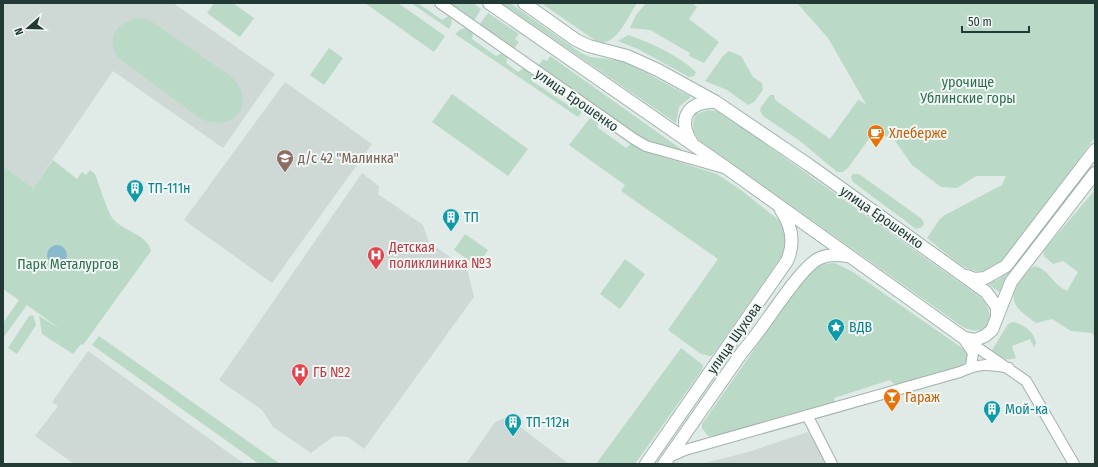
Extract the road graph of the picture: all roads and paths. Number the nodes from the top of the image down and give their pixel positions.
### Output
1 (440, 3) edge
2 (489, 3) edge
3 (524, 3) edge
4 (716, 102) junction
5 (693, 145) junction
6 (1095, 150) edge
7 (728, 169) junction
8 (1095, 173) edge
9 (778, 206) junction
10 (847, 256) junction
11 (964, 275) junction
12 (997, 318) junction
13 (992, 330) junction
14 (964, 338) junction
15 (983, 350) junction
16 (971, 366) junction
17 (1009, 368) junction
18 (808, 415) junction
19 (666, 461) edge
20 (646, 464) edge
21 (832, 464) edge
22 (1074, 464) edge

1 - 7 street, улица Ерошенко
2 - 5 main road, улица Ерошенко
3 - 4 main road, улица Ерошенко
4 - 5 main road, улица Ерошенко
4 - 11 main road, улица Ерошенко
5 - 7 main road, улица Ерошенко
6 - 11 main road
7 - 9 main road, улица Ерошенко
8 - 12 main road
9 - 10 main road, улица Ерошенко
9 - 20 main road, улица Шухова
10 - 14 main road, улица Ерошенко
10 - 19 main road, улица Шухова
11 - 12 main road, улица Ерошенко
12 - 13 main road
13 - 14 main road
13 - 15 street
14 - 15 street, улица Ерошенко
14 - 16 street, улица Ерошенко
15 - 16 street
15 - 17 street, улица Ерошенко
16 - 17 street
16 - 18 street
17 - 22 street, улица Ерошенко
18 - 19 street
18 - 21 street

